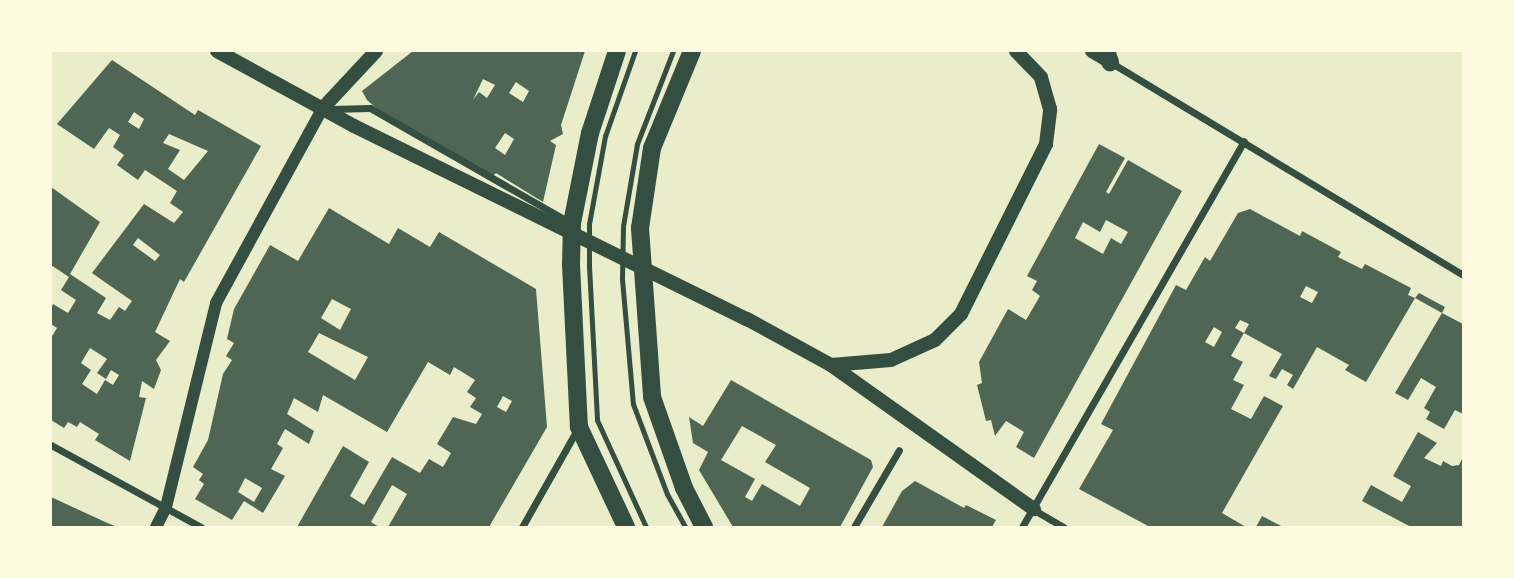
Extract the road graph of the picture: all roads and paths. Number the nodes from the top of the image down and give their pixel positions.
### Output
1 (217, 51) edge
2 (376, 51) edge
3 (617, 51) edge
4 (635, 51) edge
5 (673, 51) edge
6 (692, 51) edge
7 (1016, 51) edge
8 (1092, 51) edge
9 (1108, 56) edge
10 (322, 109) junction
11 (1244, 141) junction
12 (572, 223) junction
13 (1463, 275) edge
14 (831, 365) junction
15 (579, 427) junction
16 (51, 445) edge
17 (899, 450) dead end
18 (166, 507) junction
19 (1034, 509) junction
20 (156, 527) edge
21 (201, 527) edge
22 (522, 527) edge
23 (626, 527) edge
24 (646, 527) edge
25 (685, 527) edge
26 (705, 527) edge
27 (854, 527) edge
28 (1022, 527) edge
29 (1064, 527) edge

1 - 10 main road
2 - 10 main road
3 - 12 main road
4 - 24 lane
5 - 25 lane
6 - 26 main road
7 - 14 main road
8 - 9 main road
9 - 11 street
10 - 12 street
10 - 14 main road
10 - 18 street
11 - 13 street
11 - 19 street
12 - 15 main road
14 - 19 main road
15 - 22 street
15 - 23 main road
16 - 18 street
17 - 27 street
18 - 20 street
18 - 21 street
19 - 28 street
19 - 29 street

